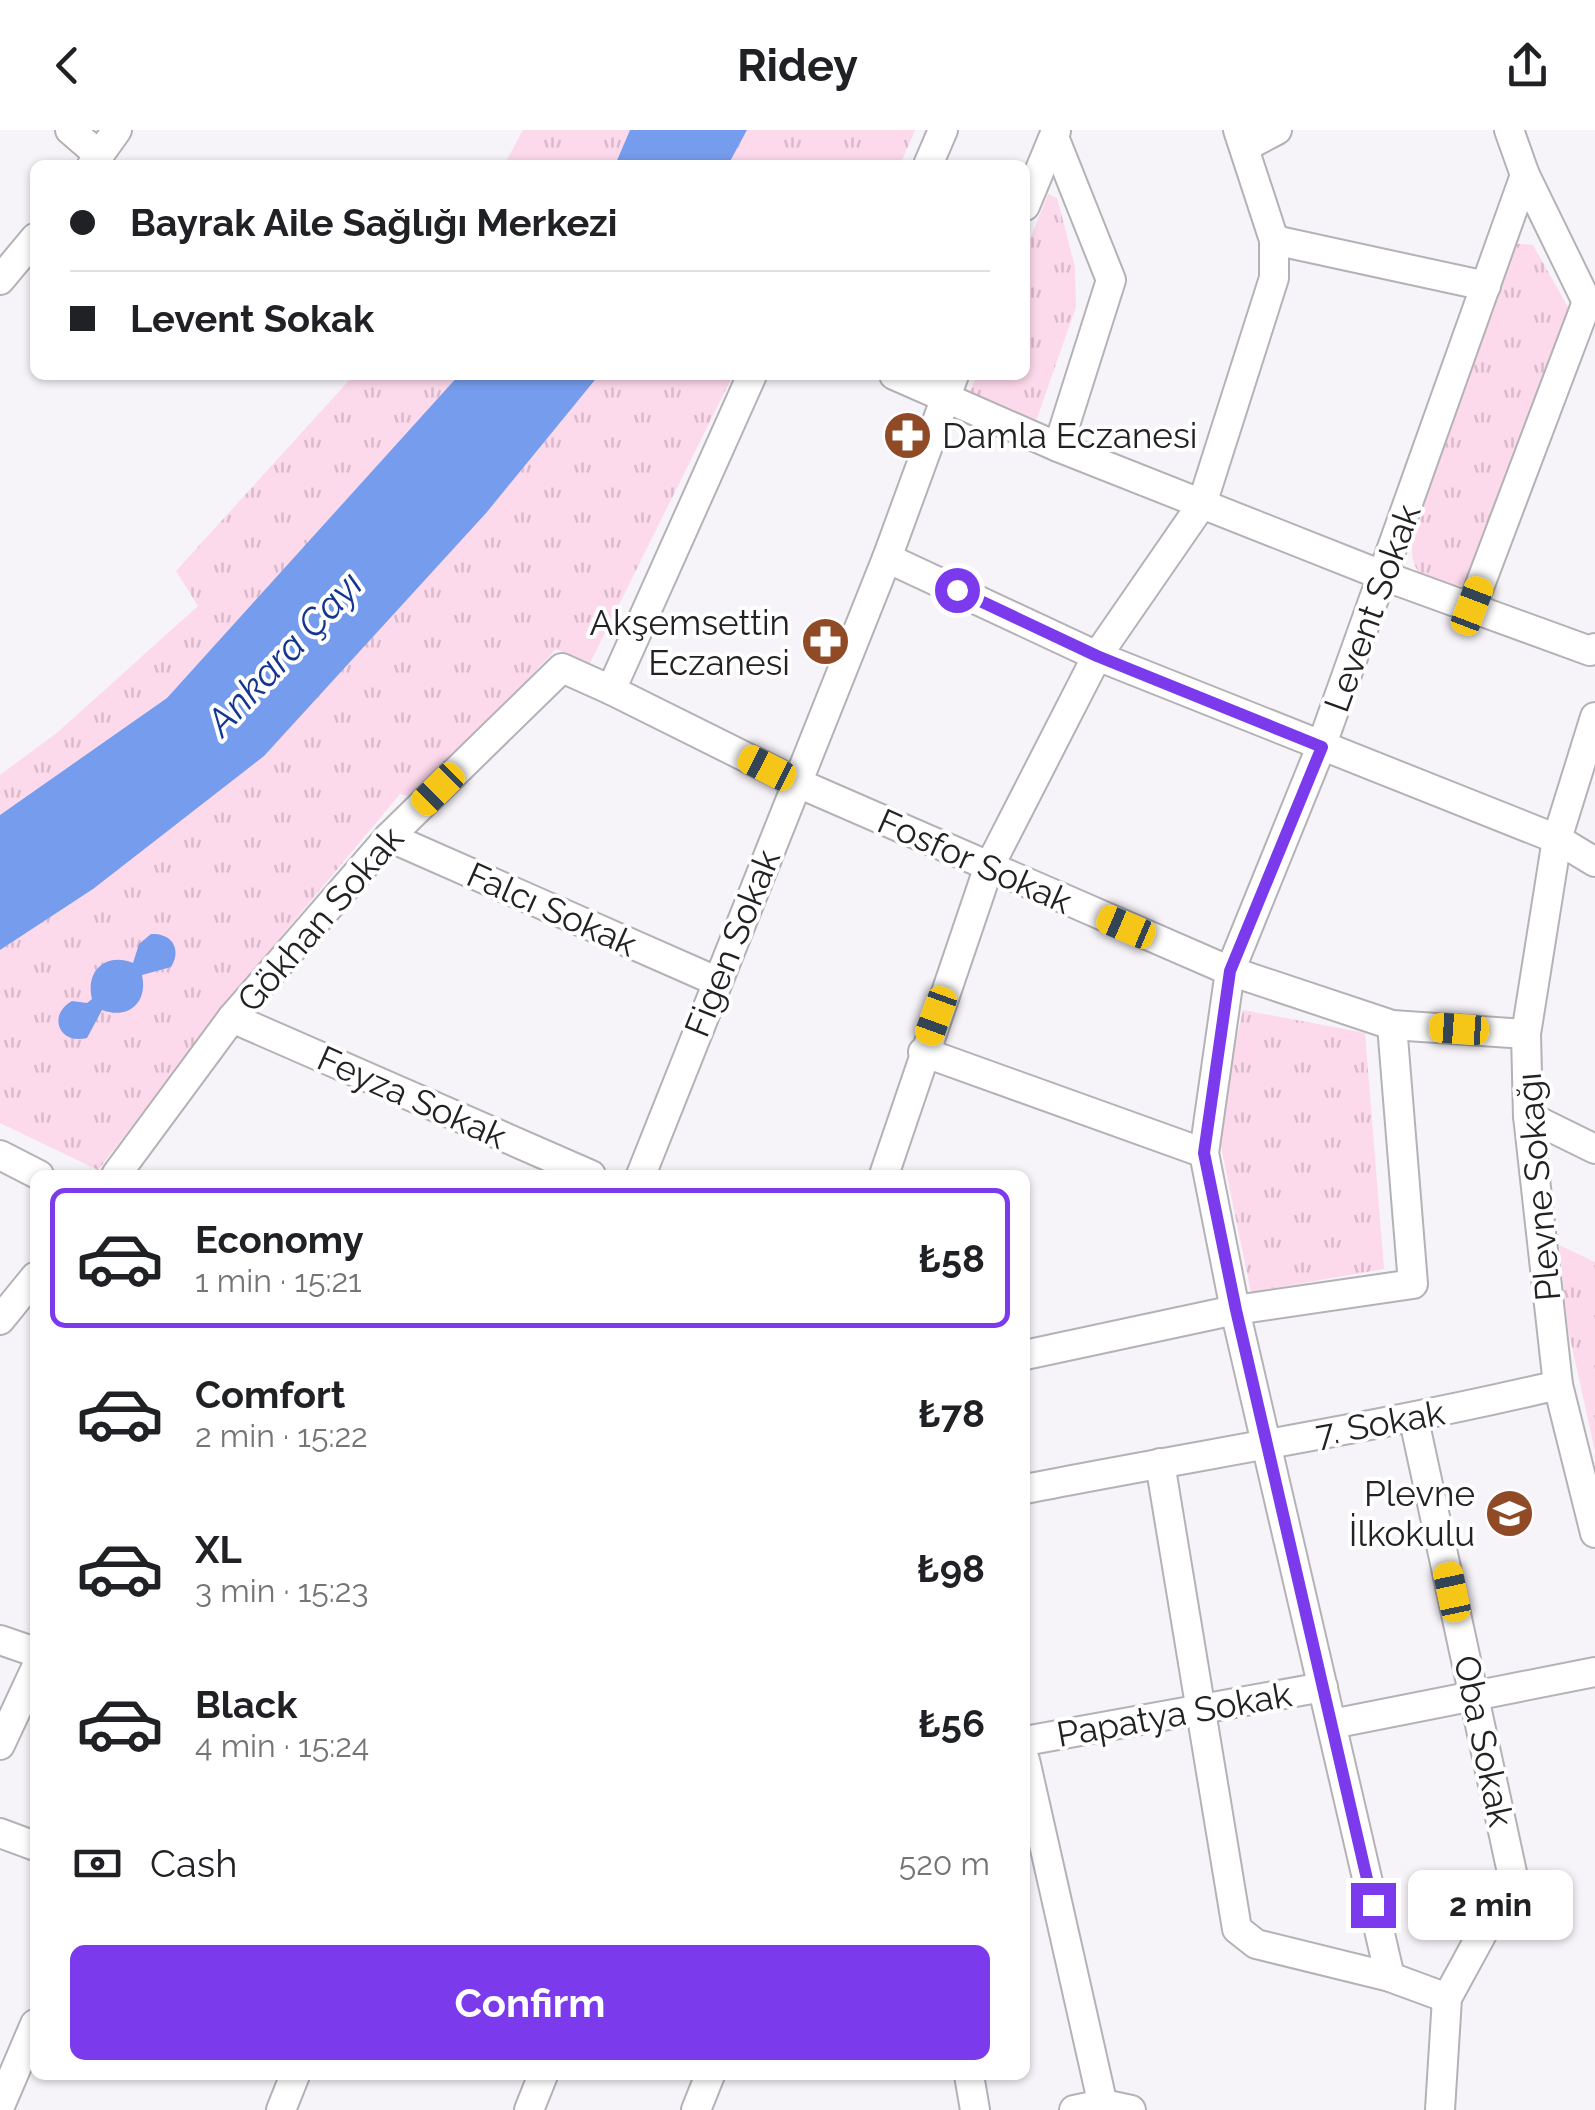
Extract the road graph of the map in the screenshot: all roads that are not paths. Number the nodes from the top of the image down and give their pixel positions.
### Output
1 (70, 130) edge
2 (117, 130) edge
3 (943, 130) edge
4 (1277, 130) edge
5 (1509, 130) edge
6 (1055, 134) edge
7 (1241, 138) edge
8 (96, 160) edge
9 (930, 160) edge
10 (1525, 175) junction
11 (1030, 194) edge
12 (1274, 240) junction
13 (30, 244) edge
14 (0, 280) edge
15 (1486, 286) junction
16 (1591, 303) edge
17 (750, 380) edge
18 (915, 380) edge
19 (949, 388) edge
20 (1058, 448) junction
21 (1202, 504) junction
22 (887, 558) junction
23 (1384, 576) junction
24 (1472, 606) junction
25 (1595, 648) edge
26 (1097, 656) junction
27 (611, 690) junction
28 (1595, 717) edge
29 (1322, 747) junction
30 (798, 783) junction
31 (389, 837) junction
32 (1557, 839) junction
33 (1595, 862) edge
34 (988, 869) junction
35 (1230, 971) junction
36 (716, 981) junction
37 (232, 1018) junction
38 (1392, 1025) junction
39 (1526, 1034) junction
40 (923, 1052) junction
41 (1528, 1116) junction
42 (1595, 1149) edge
43 (1204, 1153) junction
44 (0, 1155) edge
45 (30, 1170) edge
46 (120, 1170) edge
47 (580, 1170) edge
48 (643, 1170) edge
49 (886, 1170) edge
50 (30, 1284) edge
51 (1236, 1310) junction
52 (0, 1320) edge
53 (1030, 1354) edge
54 (1558, 1385) junction
55 (1414, 1420) junction
56 (1267, 1442) junction
57 (1160, 1463) junction
58 (1030, 1488) edge
59 (1595, 1532) edge
60 (0, 1640) edge
61 (30, 1650) edge
62 (1595, 1672) edge
63 (30, 1679) edge
64 (1323, 1687) junction
65 (1474, 1696) junction
66 (1203, 1709) junction
67 (1332, 1724) junction
68 (4, 1725) edge
69 (1030, 1740) edge
70 (1030, 1782) edge
71 (0, 1833) edge
72 (30, 1844) edge
73 (1390, 1977) junction
74 (1447, 1998) junction
75 (30, 2035) edge
76 (293, 2080) edge
77 (541, 2080) edge
78 (708, 2080) edge
79 (970, 2080) edge
80 (0, 2104) edge
81 (1103, 2107) edge
82 (17, 2110) edge
83 (281, 2110) edge
84 (530, 2110) edge
85 (696, 2110) edge
86 (975, 2110) edge
87 (1074, 2110) edge
88 (1131, 2110) edge
89 (1440, 2110) edge

1 - 8 street
2 - 8 street
3 - 9 street
4 - 7 street
5 - 10 street
6 - 11 street
6 - 20 street
7 - 12 street
10 - 15 street, Levent Sokak
10 - 16 street
12 - 15 street
12 - 21 street
13 - 14 street
15 - 23 street, Levent Sokak
16 - 24 street
17 - 27 street
18 - 19 street
19 - 20 street
19 - 22 street, Figen Sokak
20 - 21 street
21 - 23 street
21 - 26 street
22 - 26 street
22 - 30 street, Figen Sokak
23 - 24 street
23 - 29 street, Levent Sokak
24 - 25 street
26 - 29 street
26 - 34 street
27 - 30 street, Fosfor Sokak
27 - 31 street, Gökhan Sokak
28 - 32 street, Plevne Sokağı
29 - 32 street
29 - 35 street, Levent Sokak
30 - 34 street, Fosfor Sokak
30 - 36 street, Figen Sokak
31 - 36 street, Falcı Sokak
31 - 37 street, Gökhan Sokak
32 - 33 street
32 - 39 street, Plevne Sokağı
34 - 35 street, Fosfor Sokak
34 - 40 street
35 - 38 street, Fosfor Sokak
35 - 43 street, Levent Sokak
36 - 48 street, Figen Sokak
37 - 46 street, Gökhan Sokak
37 - 47 street, Feyza Sokak
38 - 39 street, Fosfor Sokak
38 - 51 street
39 - 41 street, Plevne Sokağı
40 - 43 street
40 - 49 street
41 - 42 street
41 - 54 street, Plevne Sokağı
43 - 51 street, Levent Sokak
44 - 45 street
50 - 52 street
51 - 53 street
51 - 56 street, Levent Sokak
54 - 55 street, 7. Sokak
54 - 59 street, Plevne Sokağı
55 - 56 street, 7. Sokak
55 - 65 street, Oba Sokak
56 - 57 street, 7. Sokak
56 - 64 street, Levent Sokak
57 - 58 street, 7. Sokak
57 - 66 street
60 - 61 street
62 - 65 street, Papatya Sokak
63 - 68 street
64 - 66 street, Papatya Sokak
64 - 67 street, Levent Sokak
65 - 67 street, Papatya Sokak
65 - 74 street, Oba Sokak
66 - 69 street, Papatya Sokak
66 - 73 street
67 - 73 street, Levent Sokak
70 - 81 street
71 - 72 street
73 - 74 street
74 - 89 street, Oba Sokak
75 - 80 street
76 - 83 street
77 - 84 street
78 - 85 street
79 - 86 street
80 - 82 street
81 - 87 street
81 - 88 street

